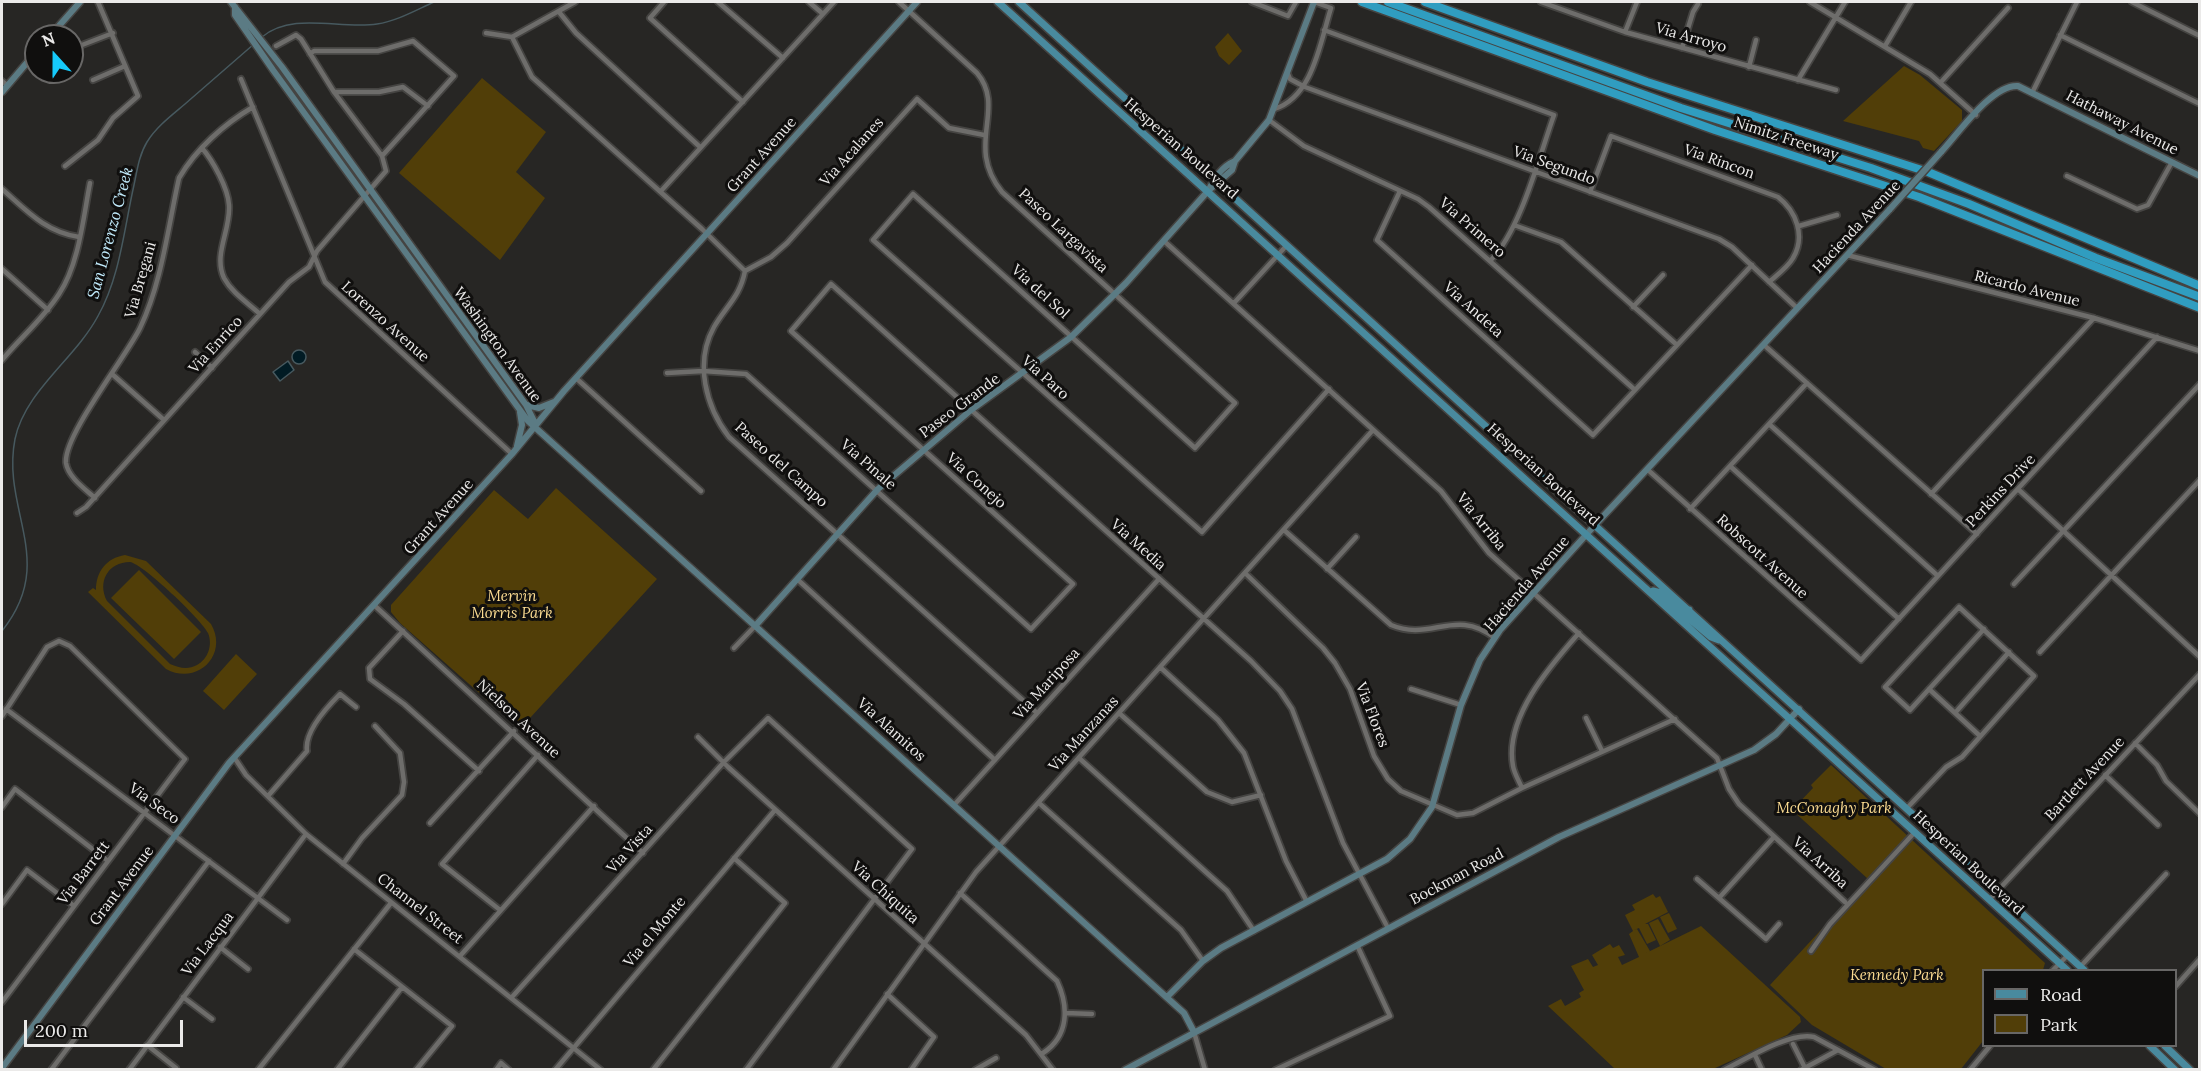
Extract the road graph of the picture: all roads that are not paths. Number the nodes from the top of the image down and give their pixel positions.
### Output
1 (80, 2) edge
2 (98, 2) edge
3 (575, 2) edge
4 (664, 2) edge
5 (718, 2) edge
6 (809, 2) edge
7 (834, 2) edge
8 (899, 2) edge
9 (917, 2) edge
10 (998, 2) edge
11 (1019, 2) edge
12 (1252, 2) edge
13 (1296, 2) edge
14 (1314, 2) edge
15 (1362, 2) edge
16 (1388, 2) edge
17 (1425, 2) edge
18 (1541, 2) edge
19 (1637, 2) edge
20 (1810, 2) edge
21 (1845, 2) edge
22 (1911, 2) edge
23 (2077, 2) edge
24 (2132, 2) edge
25 (233, 4) edge
26 (1698, 4) dead end
27 (2008, 8) dead end
28 (909, 10) junction
29 (559, 12) junction
30 (823, 14) junction
31 (1836, 17) junction
32 (61, 24) edge
33 (1324, 30) junction
34 (1625, 32) junction
35 (112, 33) junction
36 (252, 33) junction
37 (486, 33) dead end
38 (2060, 34) junction
39 (2199, 36) edge
40 (512, 37) junction
41 (1756, 40) dead end
42 (84, 44) edge
43 (276, 46) dead end
44 (1885, 46) junction
45 (1682, 48) junction
46 (310, 54) junction
47 (783, 58) junction
48 (24, 64) edge
49 (125, 66) junction
50 (1749, 67) junction
51 (1288, 74) junction
52 (242, 79) dead end
53 (93, 80) dead end
54 (1798, 80) junction
55 (1941, 82) junction
56 (4, 83) edge
57 (1305, 87) junction
58 (1836, 90) dead end
59 (2033, 91) junction
60 (2, 92) edge
61 (334, 92) junction
62 (743, 102) junction
63 (2199, 104) edge
64 (428, 106) junction
65 (253, 107) junction
66 (1274, 110) junction
67 (1976, 115) junction
68 (1269, 120) junction
69 (984, 135) junction
70 (700, 147) junction
71 (202, 148) junction
72 (1824, 154) junction
73 (382, 156) junction
74 (2172, 162) junction
75 (65, 166) dead end
76 (1842, 171) junction
77 (1533, 172) junction
78 (2067, 176) dead end
79 (2199, 176) edge
80 (1217, 181) junction
81 (90, 183) dead end
82 (2, 189) edge
83 (370, 191) junction
84 (661, 191) junction
85 (1208, 191) junction
86 (1400, 191) junction
87 (1590, 192) junction
88 (365, 197) junction
89 (1837, 214) dead end
90 (1515, 225) junction
91 (1799, 226) junction
92 (708, 233) junction
93 (79, 237) junction
94 (873, 240) joint
95 (1164, 241) junction
96 (1287, 244) junction
97 (1279, 253) junction
98 (1847, 255) junction
99 (315, 258) junction
100 (1491, 260) junction
101 (1752, 265) junction
102 (2, 268) edge
103 (744, 271) junction
104 (1663, 275) dead end
105 (1769, 282) junction
106 (2199, 286) edge
107 (1114, 295) junction
108 (2199, 297) edge
109 (1234, 303) junction
110 (1633, 307) junction
111 (1797, 308) junction
112 (2199, 308) edge
113 (48, 310) junction
114 (260, 314) junction
115 (2094, 318) junction
116 (790, 331) joint
117 (1071, 337) junction
118 (2157, 337) junction
119 (1677, 345) junction
120 (1764, 345) junction
121 (2, 347) edge
122 (2199, 351) edge
123 (8, 352) junction
124 (195, 352) dead end
125 (2, 360) edge
126 (212, 368) junction
127 (704, 371) junction
128 (667, 373) dead end
129 (112, 374) junction
130 (1023, 374) junction
131 (577, 379) junction
132 (1807, 383) junction
133 (2199, 384) edge
134 (1329, 389) junction
135 (1635, 390) junction
136 (557, 400) junction
137 (526, 405) junction
138 (519, 409) junction
139 (971, 410) junction
140 (164, 420) junction
141 (1769, 424) junction
142 (537, 426) junction
143 (1373, 430) junction
144 (1195, 448) joint
145 (923, 449) junction
146 (514, 452) junction
147 (1504, 458) junction
148 (1528, 464) junction
149 (1730, 466) junction
150 (1648, 470) junction
151 (2199, 480) edge
152 (878, 489) junction
153 (2019, 490) junction
154 (701, 491) dead end
155 (1932, 494) junction
156 (94, 498) junction
157 (1690, 509) junction
158 (77, 513) dead end
159 (1595, 525) junction
160 (1284, 530) junction
161 (2064, 532) junction
162 (838, 533) junction
163 (1587, 534) junction
164 (1977, 534) junction
165 (1356, 537) dead end
166 (1327, 569) junction
167 (1245, 573) junction
168 (2112, 575) junction
169 (1938, 576) junction
170 (797, 579) junction
171 (1158, 580) junction
172 (2014, 584) dead end
173 (1648, 589) junction
174 (1534, 592) junction
175 (374, 605) junction
176 (1689, 610) junction
177 (1679, 617) junction
178 (1899, 619) junction
179 (1203, 620) junction
180 (756, 625) junction
181 (1031, 629) joint
182 (1984, 629) junction
183 (403, 631) junction
184 (1579, 633) junction
185 (1495, 638) junction
186 (1724, 642) junction
187 (734, 648) dead end
188 (2009, 652) junction
189 (2040, 652) dead end
190 (2199, 657) edge
191 (1861, 660) joint
192 (1160, 667) junction
193 (2199, 674) edge
194 (1411, 688) dead end
195 (1929, 689) junction
196 (1461, 705) junction
197 (356, 707) dead end
198 (6, 709) junction
199 (1799, 709) junction
200 (1037, 713) junction
201 (1119, 713) junction
202 (1954, 713) junction
203 (2, 716) edge
204 (1586, 718) dead end
205 (1791, 718) junction
206 (1675, 719) junction
207 (375, 726) dead end
208 (514, 731) junction
209 (1980, 736) junction
210 (698, 737) dead end
211 (2134, 743) junction
212 (1602, 751) junction
213 (538, 755) junction
214 (234, 757) junction
215 (1079, 758) junction
216 (995, 760) junction
217 (724, 762) junction
218 (1720, 765) junction
219 (479, 771) junction
220 (2105, 775) junction
221 (1865, 786) junction
222 (1522, 788) junction
223 (1887, 790) junction
224 (1262, 795) junction
225 (268, 796) junction
226 (1039, 803) junction
227 (955, 804) junction
228 (594, 806) junction
229 (2, 807) edge
230 (1432, 807) junction
231 (1907, 808) junction
232 (775, 810) junction
233 (144, 813) junction
234 (2199, 814) edge
235 (430, 823) dead end
236 (2158, 825) dead end
237 (1915, 832) junction
238 (306, 834) junction
239 (176, 835) junction
240 (1774, 837) junction
241 (999, 846) junction
242 (644, 853) junction
243 (734, 858) junction
244 (108, 861) junction
245 (208, 861) junction
246 (344, 864) junction
247 (1360, 874) junction
248 (2166, 874) dead end
249 (1698, 879) dead end
250 (1998, 891) junction
251 (960, 893) junction
252 (257, 898) junction
253 (1719, 898) junction
254 (874, 899) junction
255 (1988, 901) junction
256 (1307, 902) junction
257 (1845, 902) dead end
258 (391, 903) junction
259 (2, 904) edge
260 (74, 906) junction
261 (500, 910) junction
262 (287, 920) dead end
263 (1779, 924) dead end
264 (1388, 928) junction
265 (1254, 931) junction
266 (924, 944) junction
267 (1357, 945) junction
268 (220, 947) junction
269 (354, 949) junction
270 (1811, 951) dead end
271 (460, 956) junction
272 (2067, 956) junction
273 (2199, 959) edge
274 (1203, 961) junction
275 (2059, 964) junction
276 (248, 969) dead end
277 (2054, 969) edge
278 (2066, 969) edge
279 (2082, 969) edge
280 (2177, 984) edge
281 (402, 987) junction
282 (887, 994) junction
283 (183, 997) junction
284 (512, 997) junction
285 (1167, 997) junction
286 (2, 1002) edge
287 (1066, 1013) junction
288 (1092, 1014) dead end
289 (213, 1019) dead end
290 (1194, 1032) junction
291 (1793, 1044) dead end
292 (147, 1045) junction
293 (573, 1047) junction
294 (1989, 1047) edge
295 (2151, 1047) edge
296 (2166, 1047) edge
297 (1838, 1050) junction
298 (1043, 1053) junction
299 (1755, 1055) junction
300 (996, 1058) dead end
301 (2, 1068) edge
302 (176, 1068) dead end
303 (418, 1069) edge
304 (1803, 1069) edge
305 (51, 1070) edge
306 (129, 1070) edge
307 (258, 1070) edge
308 (337, 1070) edge
309 (496, 1070) edge
310 (509, 1070) edge
311 (555, 1070) edge
312 (601, 1070) edge
313 (653, 1070) edge
314 (746, 1070) edge
315 (833, 1070) edge
316 (910, 1070) edge
317 (975, 1070) edge
318 (1053, 1070) edge
319 (1125, 1070) edge
320 (1205, 1070) edge
321 (1275, 1070) edge
322 (1724, 1070) edge
323 (1762, 1070) edge
324 (1875, 1070) edge
325 (1970, 1070) edge
326 (2175, 1070) edge
327 (2190, 1070) edge

1 - 32 street
2 - 35 street
3 - 29 street
4 - 62 street
5 - 47 street
6 - 30 street
7 - 30 street
8 - 28 street, Paseo Largavista
9 - 28 street, Grant Avenue
10 - 85 main road, Hesperian Boulevard
11 - 80 main road, Hesperian Boulevard
12 - 13 street
14 - 33 street
14 - 51 street, Paseo Grande
15 - 76 highway, Nimitz Freeway
16 - 72 highway
17 - 106 highway, Nimitz Freeway
18 - 34 street, Via Arroyo
19 - 34 street
20 - 31 street
21 - 31 street
22 - 44 street
23 - 38 street
24 - 39 street
25 - 36 street, Washington Avenue
26 - 45 street
27 - 55 street
28 - 69 street, Paseo Largavista
28 - 92 street, Grant Avenue
29 - 40 street
29 - 70 street
30 - 47 street
31 - 44 street
31 - 54 street
33 - 57 street
33 - 77 street
34 - 45 street, Via Arroyo
35 - 42 street
35 - 49 street
36 - 83 street, Washington Avenue
36 - 88 street, Washington Avenue
37 - 40 street
38 - 59 street
38 - 63 street
40 - 84 street
41 - 50 street
43 - 46 street
44 - 55 street
45 - 50 street, Via Arroyo
46 - 61 street
46 - 64 street
47 - 62 street
48 - 56 street
49 - 53 street
49 - 75 street
50 - 54 street, Via Arroyo
51 - 57 street, Via Segundo
51 - 66 street, Paseo Grande
52 - 65 street, Lorenzo Avenue
54 - 58 street, Via Arroyo
55 - 67 street
56 - 60 street
57 - 66 street
57 - 77 street, Via Segundo
59 - 67 street, Hacienda Avenue
59 - 74 street, Hathaway Avenue
61 - 64 street
61 - 73 street
62 - 70 street
64 - 73 street
65 - 71 street, Via Bregani
65 - 99 street, Lorenzo Avenue
66 - 68 street, Paseo Grande
67 - 98 street, Hacienda Avenue, bridge
68 - 80 street, Paseo Grande
68 - 86 street, Via Primero
69 - 103 street, Via Acalanes
69 - 107 street, Paseo Largavista
70 - 84 street
71 - 114 street
71 - 129 street, Via Bregani
72 - 76 highway
72 - 108 highway
73 - 83 street, Via Enrico
74 - 78 street
74 - 79 street, Hathaway Avenue
76 - 112 highway, Nimitz Freeway
77 - 87 street, Via Segundo
77 - 90 street
80 - 85 street, Paseo Grande
80 - 96 main road, Hesperian Boulevard
81 - 93 street
82 - 93 street
83 - 88 street, Via Enrico
83 - 137 street, Washington Avenue
84 - 92 street
85 - 95 street, Paseo Grande
85 - 97 main road, Hesperian Boulevard
86 - 100 street, Via Primero
86 - 135 street, Via Andeta
87 - 91 street, Via Rincon
87 - 101 street, Via Segundo
88 - 99 street, Via Enrico
88 - 138 street, Washington Avenue
89 - 91 street
90 - 100 street
90 - 110 street
91 - 105 street
92 - 103 street
92 - 131 street, Grant Avenue
93 - 113 street
94 - 117 street, Via del Sol
94 - 130 street, Via Paro
95 - 107 street, Paseo Grande
95 - 109 street, Via Arriba
96 - 97 street
96 - 148 main road, Hesperian Boulevard
97 - 109 street
97 - 147 main road, Hesperian Boulevard
98 - 111 street, Hacienda Avenue
98 - 115 street, Ricardo Avenue
99 - 114 street, Via Enrico
99 - 146 street, Lorenzo Avenue
100 - 135 street, Via Primero
101 - 105 street, Via Segundo
101 - 119 street
102 - 113 street
103 - 127 street, Paseo del Campo
104 - 110 street
105 - 111 street, Via Segundo
107 - 117 street, Paseo Grande
107 - 144 street, Paseo Largavista
109 - 134 street, Via Arriba
110 - 119 street
111 - 120 street, Hacienda Avenue
113 - 123 street
114 - 126 street, Via Enrico
115 - 118 street, Ricardo Avenue
115 - 155 street
116 - 139 street, Via Media
116 - 145 street, Via Conejo
117 - 130 street, Paseo Grande
117 - 144 street, Via del Sol
118 - 122 street, Ricardo Avenue
118 - 153 street, Perkins Drive
119 - 135 street
120 - 132 street
120 - 150 street, Hacienda Avenue
121 - 123 street
123 - 125 street
124 - 126 street
126 - 140 street, Via Enrico
127 - 128 street, Via Pinale
127 - 152 street, Via Pinale
127 - 162 street, Paseo del Campo
129 - 140 street
129 - 156 street, Via Bregani
130 - 134 street, Via Paro
130 - 139 street, Paseo Grande
131 - 136 street, Grant Avenue
131 - 154 street
132 - 141 street
132 - 155 street
133 - 161 street
134 - 143 street, Via Arriba
136 - 137 street
136 - 142 street, Grant Avenue
137 - 142 street, Washington Avenue
138 - 142 street, Washington Avenue
138 - 146 street
139 - 145 street, Paseo Grande
139 - 171 street, Via Media
140 - 156 street, Via Enrico
141 - 149 street
141 - 169 street
142 - 146 street, Grant Avenue
142 - 180 street, Via Alamitos
143 - 160 street, Via Manzanas
143 - 174 street, Via Arriba
145 - 152 street, Paseo Grande
145 - 181 street, Via Conejo
146 - 175 street, Grant Avenue
147 - 148 main road
147 - 163 main road, Hesperian Boulevard
148 - 159 main road, Hesperian Boulevard
149 - 157 street
149 - 178 street
150 - 157 street, Robscott Avenue
150 - 159 street, Hacienda Avenue
151 - 168 street
152 - 162 street, Paseo Grande
152 - 181 street, Via Pinale
153 - 161 street
153 - 164 street, Perkins Drive
155 - 164 street
156 - 158 street, Via Enrico
157 - 191 street, Robscott Avenue
159 - 163 street, Hacienda Avenue
159 - 176 main road, Hesperian Boulevard
160 - 166 street
160 - 167 street, Via Manzanas
161 - 168 street
161 - 172 street
162 - 170 street, Paseo Grande
162 - 200 street, Paseo del Campo
163 - 173 main road, Hesperian Boulevard
163 - 174 street, Hacienda Avenue
164 - 169 street, Perkins Drive
165 - 166 street
166 - 185 street
167 - 179 street, Via Manzanas
167 - 230 street, Via Flores
168 - 189 street
168 - 190 street
169 - 178 street, Perkins Drive
170 - 180 street, Paseo Grande
170 - 216 street
171 - 179 street, Via Media
171 - 200 street, Via Mariposa
173 - 176 main road
173 - 177 main road, Hesperian Boulevard
174 - 184 street, Via Arriba
174 - 185 street, Hacienda Avenue
175 - 183 street, Nielson Avenue
175 - 214 street, Grant Avenue
176 - 186 main road, Hesperian Boulevard
177 - 186 main road
177 - 205 main road, Hesperian Boulevard
178 - 191 street, Perkins Drive
179 - 192 street, Via Manzanas
179 - 247 street, Via Media
180 - 187 street, Paseo Grande
180 - 227 street, Via Alamitos
182 - 188 street
182 - 195 street
182 - 195 street
183 - 208 street, Nielson Avenue
183 - 219 street
184 - 206 street, Via Arriba
184 - 222 street
185 - 196 street, Hacienda Avenue
186 - 199 main road, Hesperian Boulevard
188 - 202 street
188 - 209 street
192 - 201 street, Via Manzanas
192 - 224 street
193 - 211 street, Bartlett Avenue
194 - 196 street
195 - 202 street
196 - 230 street, Hacienda Avenue
197 - 225 street
198 - 203 street
198 - 233 street, Via Seco
198 - 233 street, Via Barrett
199 - 205 street, Bockman Road
199 - 223 main road, Hesperian Boulevard
200 - 216 street, Via Mariposa
201 - 215 street, Via Manzanas
201 - 224 street
202 - 209 street
204 - 212 street
205 - 218 street, Bockman Road
205 - 221 main road, Hesperian Boulevard
206 - 212 street, Via Flores
206 - 218 street, Via Arriba
207 - 246 street
208 - 213 street, Nielson Avenue
208 - 219 street
209 - 231 street
210 - 217 street, Via Chiquita
211 - 220 street, Bartlett Avenue
211 - 234 street
212 - 222 street, Via Flores
213 - 228 street, Nielson Avenue
213 - 261 street
214 - 225 street, Channel Street
214 - 239 street, Grant Avenue
215 - 226 street, Via Manzanas
215 - 265 street
216 - 227 street, Via Mariposa
217 - 232 street, Via Chiquita
217 - 242 street, Via Vista
217 - 254 street, Via Vista
218 - 240 street, Via Arriba
218 - 264 street, Bockman Road
219 - 235 street
220 - 236 street
220 - 250 street, Bartlett Avenue
221 - 223 main road
221 - 237 main road, Hesperian Boulevard
222 - 230 street, Via Flores
223 - 231 main road, Hesperian Boulevard
224 - 256 street
225 - 238 street, Channel Street
226 - 241 street, Via Manzanas
226 - 274 street
227 - 241 street, Via Alamitos
228 - 242 street, Nielson Avenue
228 - 261 street
229 - 244 street
230 - 247 street, Hacienda Avenue
231 - 250 main road, Hesperian Boulevard
232 - 243 street, Via el Monte
232 - 254 street, Via Chiquita
233 - 239 street, Via Seco
233 - 244 street, Via Barrett
237 - 255 main road, Hesperian Boulevard
237 - 270 street
238 - 246 street, Channel Street
238 - 252 street, Via Lacqua
239 - 245 street, Via Seco
239 - 301 street, Grant Avenue
240 - 253 street
240 - 257 street, Via Arriba
241 - 251 street, Via Manzanas
241 - 285 street, Via Alamitos
242 - 284 street, Via Vista
243 - 293 street, Via el Monte
243 - 313 street
244 - 260 street, Via Barrett
245 - 252 street, Via Seco
245 - 305 street
246 - 258 street, Channel Street
247 - 256 street, Hacienda Avenue
247 - 264 street, Via Media
248 - 279 street
249 - 253 street
250 - 255 street, Bartlett Avenue
250 - 272 main road, Hesperian Boulevard
251 - 266 street, Via Manzanas
251 - 287 street
252 - 262 street, Via Seco
252 - 268 street, Via Lacqua
253 - 263 street
254 - 266 street, Via Chiquita
254 - 314 street
255 - 275 main road, Hesperian Boulevard
256 - 265 street, Hacienda Avenue
258 - 269 street
258 - 271 street, Channel Street
259 - 260 street
260 - 286 street, Via Barrett
261 - 271 street
264 - 267 street, Bockman Road
265 - 274 street, Hacienda Avenue
266 - 282 street, Via Manzanas
266 - 298 street, Via Chiquita
267 - 290 street, Bockman Road
267 - 321 street
268 - 276 street
268 - 283 street, Via Lacqua
269 - 281 street
269 - 307 street
271 - 284 street, Channel Street
272 - 275 street
272 - 279 main road, Hesperian Boulevard
273 - 280 street
274 - 285 street, Hacienda Avenue
275 - 277 street
275 - 278 main road, Hesperian Boulevard
281 - 303 street
281 - 308 street
282 - 315 street, Via Manzanas
282 - 316 street
283 - 289 street
283 - 292 street, Via Lacqua
284 - 293 street, Channel Street
285 - 290 street, Via Alamitos
287 - 288 street
287 - 298 street
290 - 319 street, Bockman Road
290 - 320 street, Via Alamitos
291 - 304 street
292 - 302 street
292 - 306 street, Via Lacqua
293 - 311 street, Via el Monte
293 - 312 street, Channel Street
294 - 325 street
295 - 326 main road
296 - 327 main road
297 - 299 street
297 - 304 street
297 - 324 street
298 - 318 street, Via Chiquita
299 - 322 street
299 - 323 street
300 - 317 street
309 - 310 street

